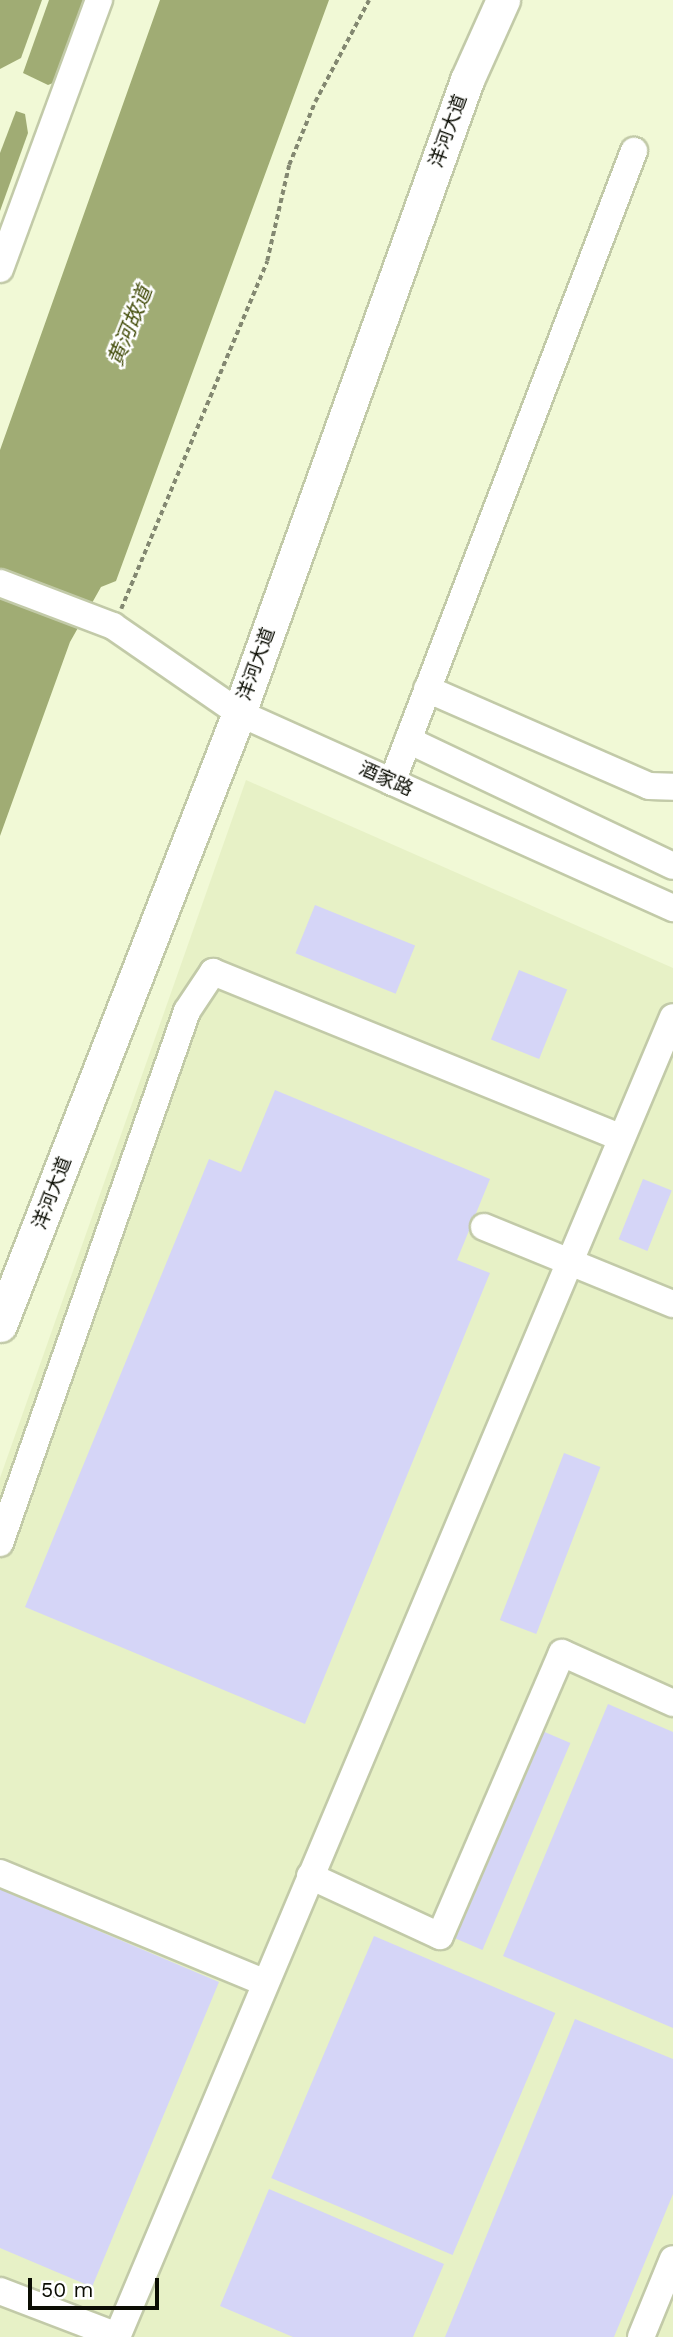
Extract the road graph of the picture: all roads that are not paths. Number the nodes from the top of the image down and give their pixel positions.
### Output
1 (99, 0) edge
2 (480, 0) edge
3 (503, 0) edge
4 (634, 151) dead end
5 (0, 269) edge
6 (0, 583) edge
7 (427, 689) junction
8 (231, 708) junction
9 (408, 740) junction
10 (392, 782) junction
11 (673, 787) edge
12 (673, 866) edge
13 (673, 908) edge
14 (673, 1017) edge
15 (622, 1138) junction
16 (484, 1227) dead end
17 (569, 1262) junction
18 (0, 1271) edge
19 (673, 1304) edge
20 (0, 1325) edge
21 (0, 1543) edge
22 (673, 1703) edge
23 (0, 1873) edge
24 (310, 1876) junction
25 (265, 1983) junction
26 (673, 2259) edge
27 (0, 2291) edge
28 (117, 2336) edge
29 (641, 2337) edge

1 - 5 street
2 - 8 main road, 洋河大道
3 - 8 main road, 洋河大道
4 - 7 street
6 - 8 street, 酒家路
7 - 9 street
7 - 11 street
8 - 10 street, 酒家路
8 - 18 main road, 洋河大道
8 - 20 main road, 洋河大道
9 - 10 street
9 - 12 street
10 - 13 street, 酒家路
14 - 15 street
15 - 17 street
15 - 21 street
16 - 17 street
17 - 19 street
17 - 24 street
22 - 24 street
23 - 25 street
24 - 25 street
25 - 28 street
26 - 29 street
27 - 28 street

